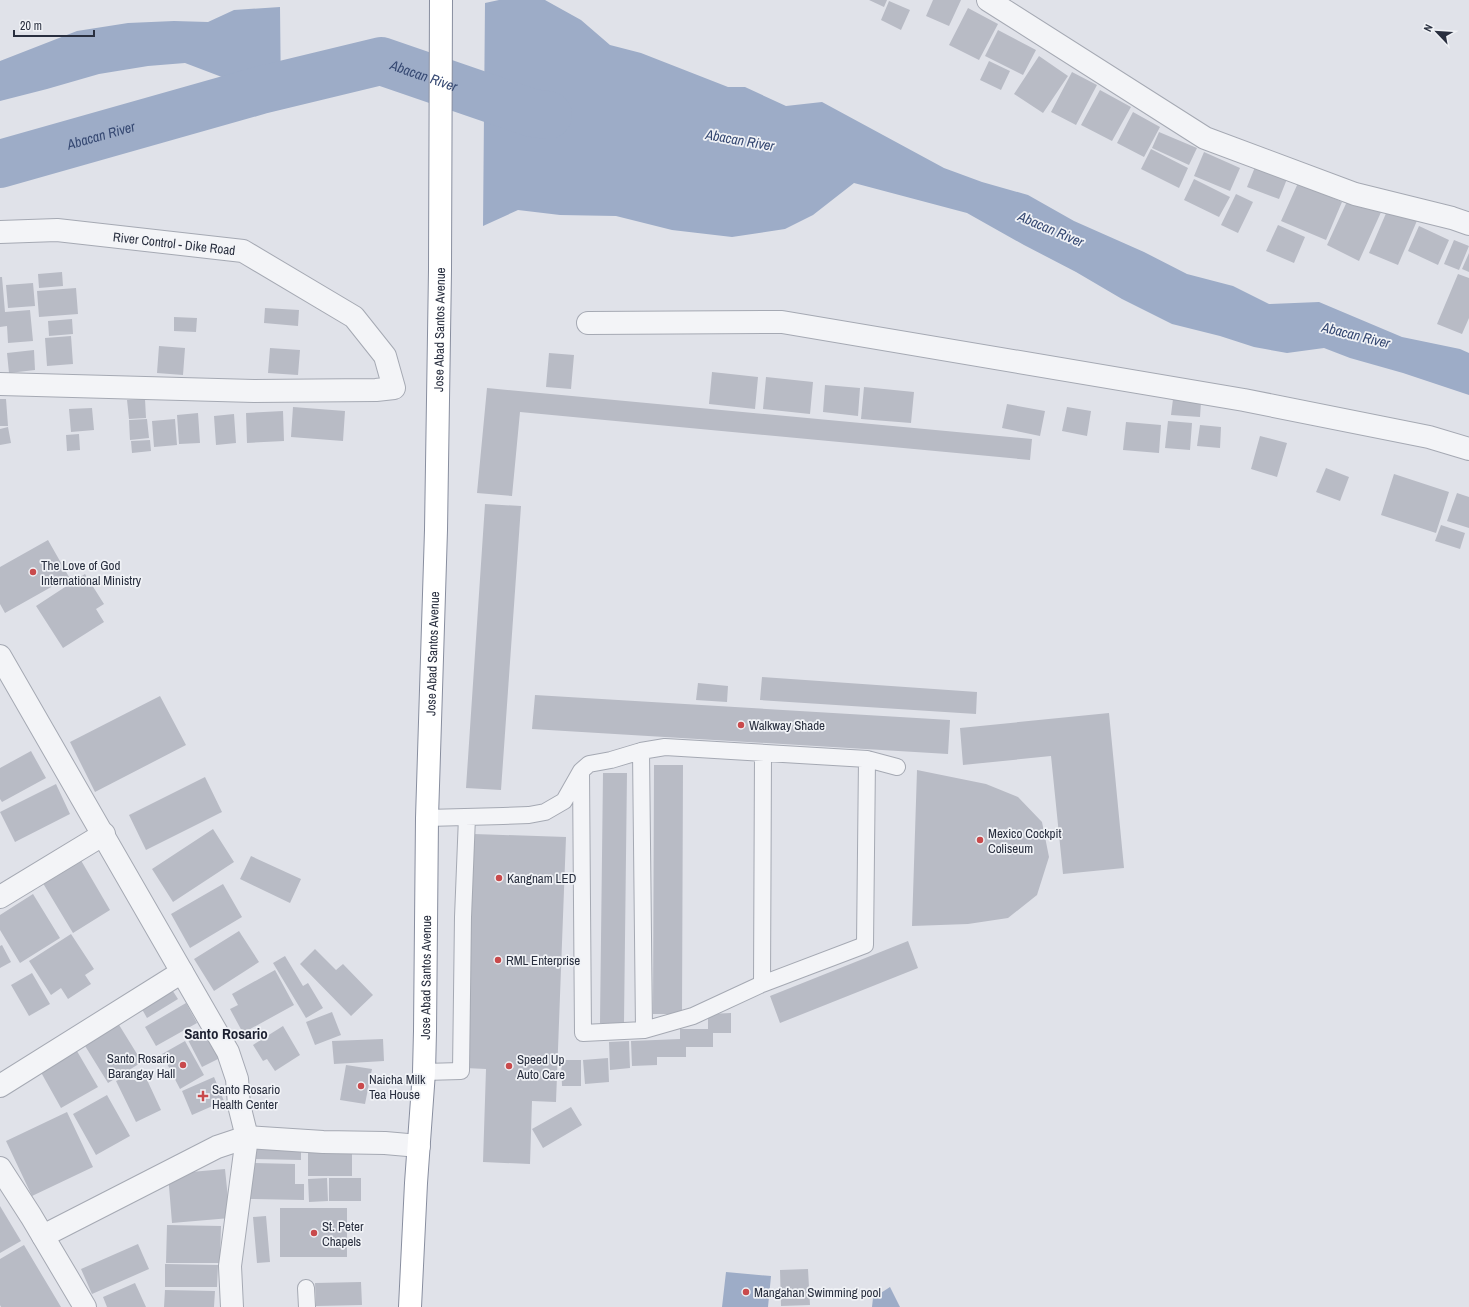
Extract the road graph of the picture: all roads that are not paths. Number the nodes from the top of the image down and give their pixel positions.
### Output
1 (441, 0) edge
2 (988, 0) edge
3 (1469, 224) edge
4 (0, 232) edge
5 (588, 323) dead end
6 (0, 384) edge
7 (1469, 449) edge
8 (0, 656) edge
9 (6, 680) edge
10 (641, 751) junction
11 (763, 754) junction
12 (867, 759) junction
13 (896, 768) dead end
14 (581, 771) junction
15 (467, 817) junction
16 (426, 818) junction
17 (104, 834) junction
18 (0, 897) edge
19 (182, 972) junction
20 (762, 984) junction
21 (644, 1030) junction
22 (424, 1072) junction
23 (0, 1086) edge
24 (246, 1137) junction
25 (419, 1146) junction
26 (0, 1168) edge
27 (42, 1236) junction
28 (306, 1288) dead end
29 (85, 1307) edge
30 (232, 1307) edge
31 (307, 1307) edge
32 (410, 1307) edge

1 - 16 highway, Jose Abad Santos Avenue
2 - 3 street
4 - 6 street, River Control - Dike Road
5 - 7 street
8 - 9 street
9 - 17 street
10 - 11 lane
10 - 14 lane
10 - 21 lane
11 - 12 lane
11 - 20 lane
12 - 13 lane
12 - 20 lane
14 - 15 lane
14 - 21 lane
15 - 16 lane
15 - 22 lane
16 - 22 highway, Jose Abad Santos Avenue
17 - 18 street
17 - 19 street
19 - 23 street
19 - 24 street
20 - 21 lane
22 - 25 highway, Jose Abad Santos Avenue
24 - 25 street
24 - 27 street
24 - 30 street
25 - 32 highway, Jose Abad Santos Avenue
26 - 27 street
27 - 29 street
28 - 31 lane

